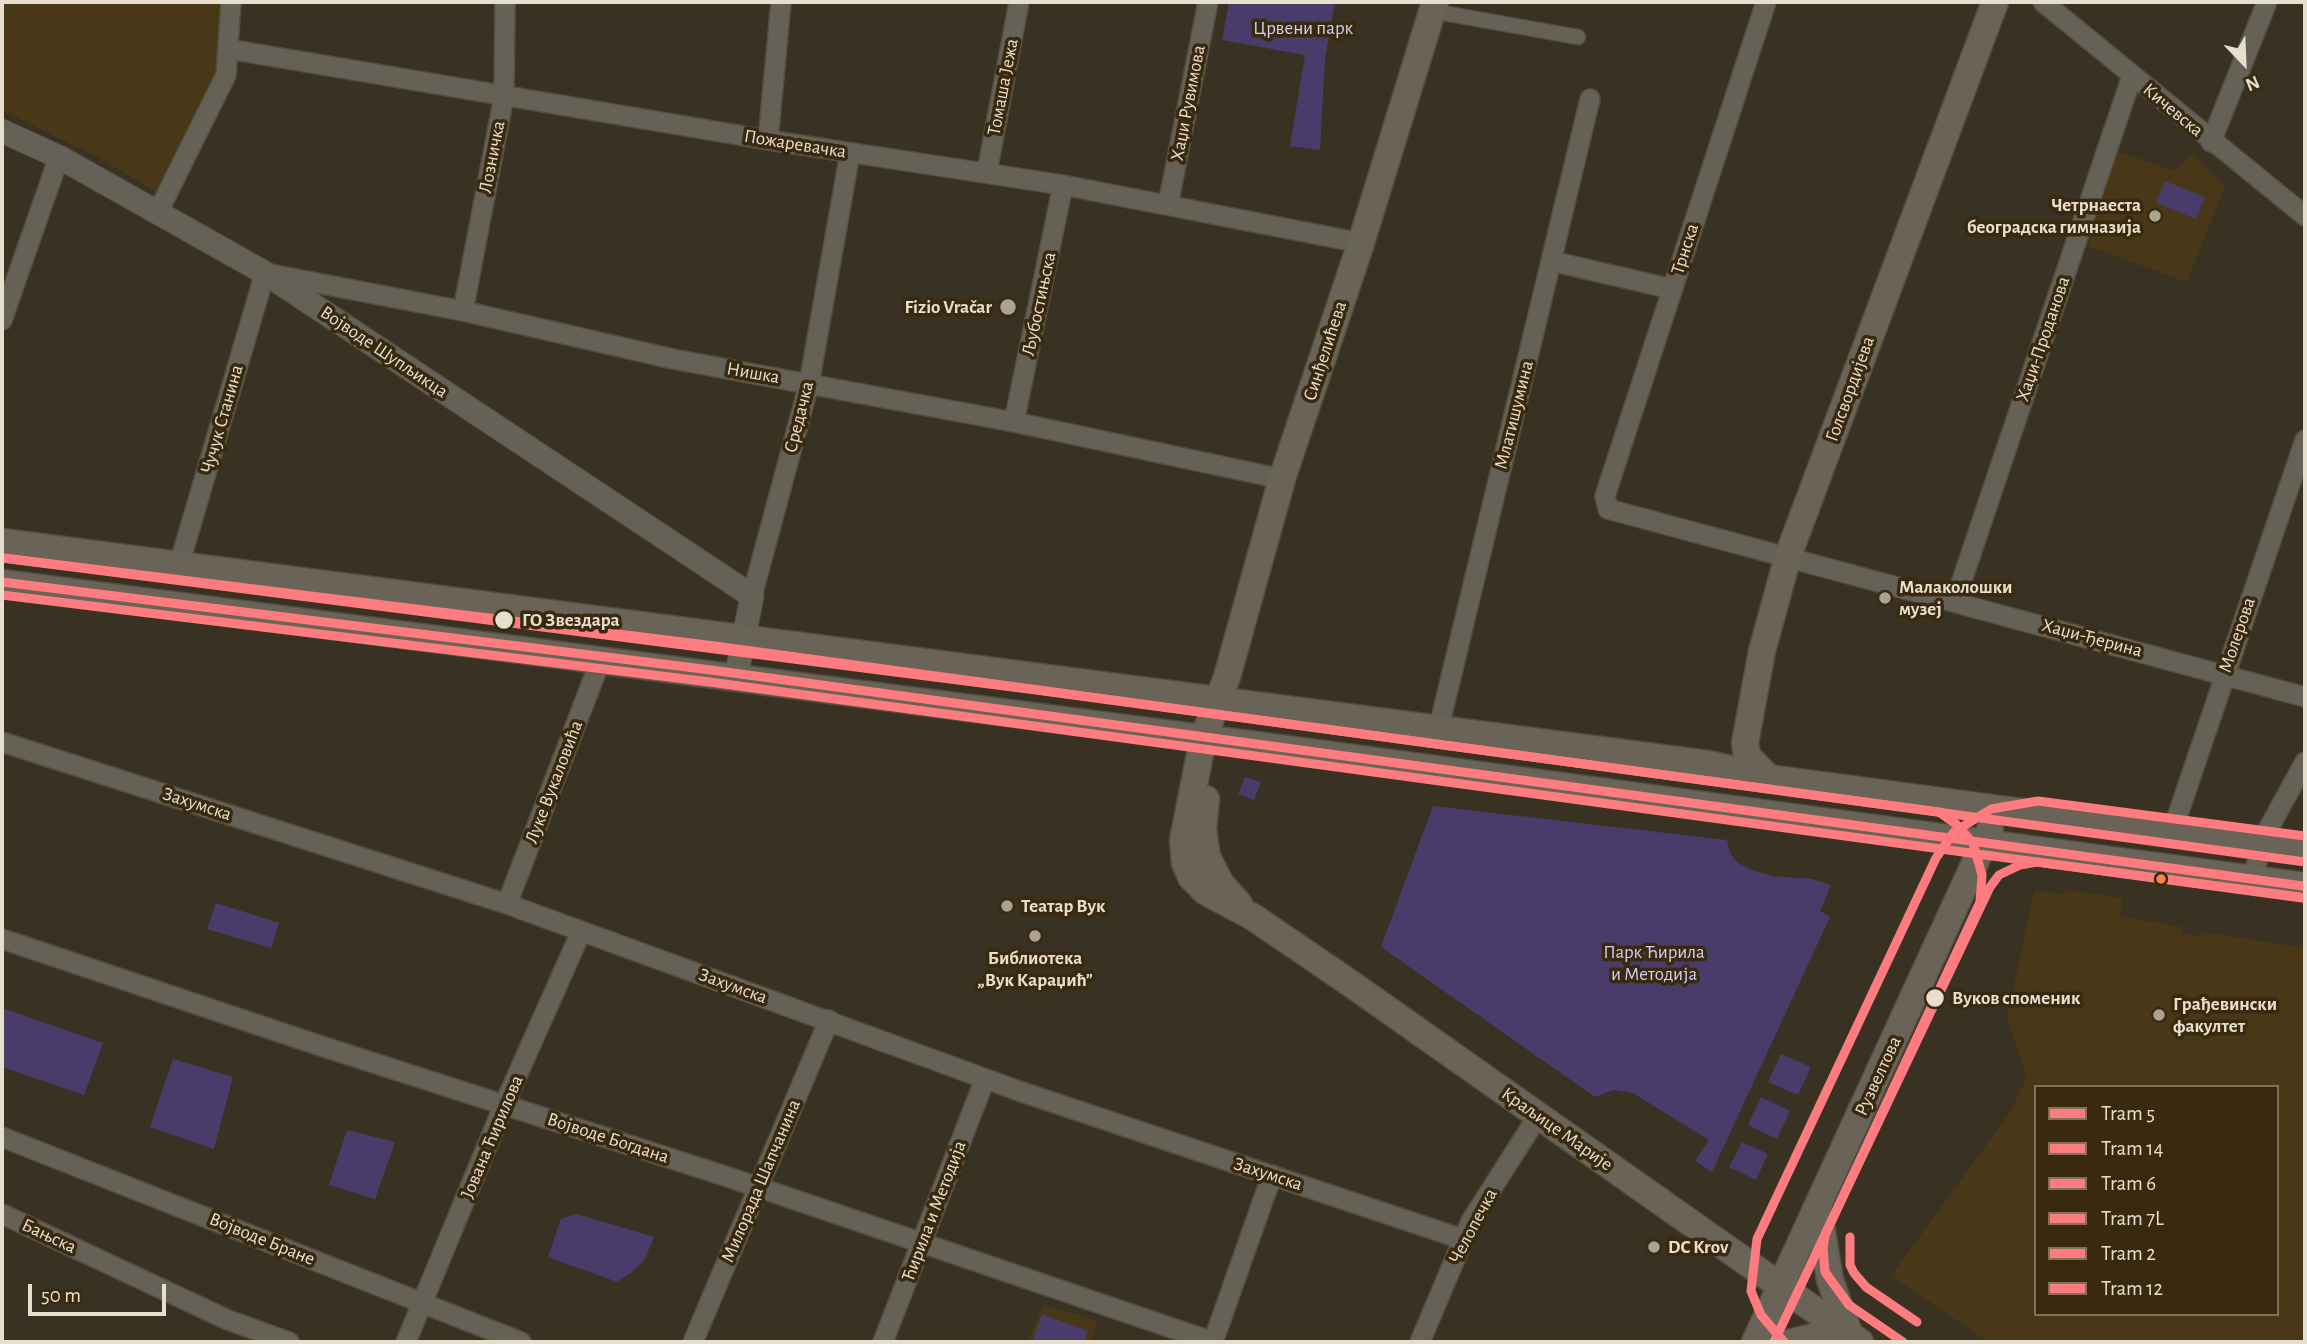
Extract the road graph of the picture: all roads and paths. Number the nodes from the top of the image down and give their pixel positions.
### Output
1 (231, 2) edge
2 (505, 2) edge
3 (781, 2) edge
4 (1019, 2) edge
5 (1208, 2) edge
6 (1766, 2) edge
7 (1995, 2) edge
8 (2043, 2) edge
9 (2267, 2) edge
10 (1434, 7) edge
11 (1578, 37) dead end
12 (228, 49) junction
13 (2132, 76) junction
14 (504, 96) junction
15 (1590, 99) dead end
16 (2, 131) edge
17 (768, 140) junction
18 (2211, 142) junction
19 (850, 153) junction
20 (59, 157) junction
21 (987, 172) junction
22 (1063, 185) junction
23 (1168, 205) junction
24 (157, 214) junction
25 (2305, 216) edge
26 (1361, 243) junction
27 (1551, 261) junction
28 (265, 273) junction
29 (1672, 289) junction
30 (360, 291) junction
31 (463, 311) junction
32 (2, 320) edge
33 (340, 323) junction
34 (809, 384) junction
35 (1014, 422) junction
36 (2305, 440) edge
37 (1282, 479) junction
38 (1605, 496) joint
39 (2, 542) edge
40 (1788, 556) junction
41 (179, 565) junction
42 (2, 583) edge
43 (752, 596) junction
44 (1955, 601) junction
45 (743, 638) junction
46 (600, 659) junction
47 (2224, 674) junction
48 (736, 678) junction
49 (2305, 697) edge
50 (1219, 701) junction
51 (1437, 731) junction
52 (1210, 740) junction
53 (2, 742) edge
54 (2305, 762) edge
55 (1769, 778) junction
56 (1999, 810) junction
57 (2172, 832) junction
58 (2260, 844) junction
59 (1984, 845) junction
60 (2305, 850) edge
61 (2254, 879) junction
62 (2305, 886) edge
63 (507, 904) junction
64 (581, 932) junction
65 (2, 939) edge
66 (829, 1020) junction
67 (985, 1079) junction
68 (504, 1105) junction
69 (1538, 1116) junction
70 (2, 1138) edge
71 (1272, 1175) junction
72 (758, 1188) junction
73 (1818, 1207) junction
74 (2, 1214) edge
75 (1462, 1238) junction
76 (921, 1242) junction
77 (1780, 1288) junction
78 (422, 1303) junction
79 (1855, 1339) edge
80 (289, 1342) edge
81 (406, 1342) edge
82 (522, 1342) edge
83 (693, 1342) edge
84 (883, 1342) edge
85 (1213, 1342) edge
86 (1420, 1342) edge
87 (1755, 1342) edge
88 (1792, 1342) edge

1 - 12 street
2 - 14 street, Лозничка
3 - 17 street
4 - 21 street, Томаша Јежа
5 - 23 street, Хаџи Рувимова
6 - 29 street, Трнска
7 - 40 main road, Голсвордијева
8 - 13 street, Кичевска
9 - 18 street
10 - 11 street
10 - 26 main road, Синђелићева
12 - 14 street, Пожаревачка
12 - 24 street
13 - 18 street, Кичевска
13 - 44 street, Хаџи-Проданова
14 - 17 street, Пожаревачка
14 - 31 street, Лозничка
15 - 27 street, Млатишумина
16 - 20 street, Војводе Шупљикца
17 - 19 street, Пожаревачка
18 - 25 street, Кичевска
19 - 21 street, Пожаревачка
19 - 34 street, Средачка
20 - 24 street, Војводе Шупљикца
20 - 32 street
21 - 22 street, Пожаревачка
22 - 23 street, Пожаревачка
22 - 35 street, Љубостињска
23 - 26 street, Пожаревачка
24 - 28 street, Војводе Шупљикца
26 - 37 main road, Синђелићева
27 - 29 street
27 - 51 street, Млатишумина
28 - 30 street, Нишка
28 - 33 street, Војводе Шупљикца
28 - 41 street, Чучук Станина
29 - 38 street, Трнска
30 - 31 street, Нишка
30 - 33 street
31 - 34 street, Нишка
33 - 43 street, Војводе Шупљикца
34 - 35 street, Нишка
34 - 43 street, Средачка
35 - 37 street, Нишка
36 - 47 street, Молерова
37 - 50 main road, Синђелићева
38 - 40 street, Хаџи-Ђерина
39 - 41 main road
40 - 44 street, Хаџи-Ђерина
40 - 55 main road, Голсвордијева
41 - 45 main road
42 - 46 main road
43 - 45 street, Средачка
44 - 47 street, Хаџи-Ђерина
45 - 48 street, Средачка
45 - 50 main road
46 - 48 main road
46 - 63 street, Луке Вукаловића
47 - 49 street, Хаџи-Ђерина
47 - 57 street, Молерова
48 - 52 main road
50 - 51 main road
50 - 52 main road, Краљице Марије
51 - 55 main road
52 - 59 main road
52 - 69 main road, Краљице Марије
53 - 63 street, Захумска
54 - 58 street
55 - 56 main road
56 - 57 main road
56 - 59 main road, Рузвелтова
57 - 58 main road
58 - 60 main road
58 - 61 street
59 - 61 main road
59 - 73 main road, Рузвелтова
61 - 62 main road
63 - 64 street, Захумска
64 - 66 street, Захумска
64 - 68 street, Јована Ћирилова
65 - 68 street, Војводе Богдана
66 - 67 street, Захумска
66 - 72 street, Милорада Шапчанина
67 - 71 street, Захумска
67 - 76 street, Ћирила и Методија
68 - 72 street, Војводе Богдана
68 - 78 street, Јована Ћирилова
69 - 75 street, Челопечка
69 - 77 main road, Краљице Марије
70 - 78 street, Војводе Бране
71 - 75 street, Захумска
71 - 85 street
72 - 76 street, Војводе Богдана
72 - 83 street, Милорада Шапчанина
73 - 77 main road, Рузвелтова
73 - 79 main road
74 - 80 street, Бањска
75 - 86 street, Челопечка
76 - 84 street, Ћирила и Методија
76 - 85 street, Војводе Богдана
77 - 79 main road, Краљице Марије
77 - 87 main road, Рузвелтова
78 - 81 street, Јована Ћирилова
78 - 82 street, Војводе Бране
79 - 88 main road

